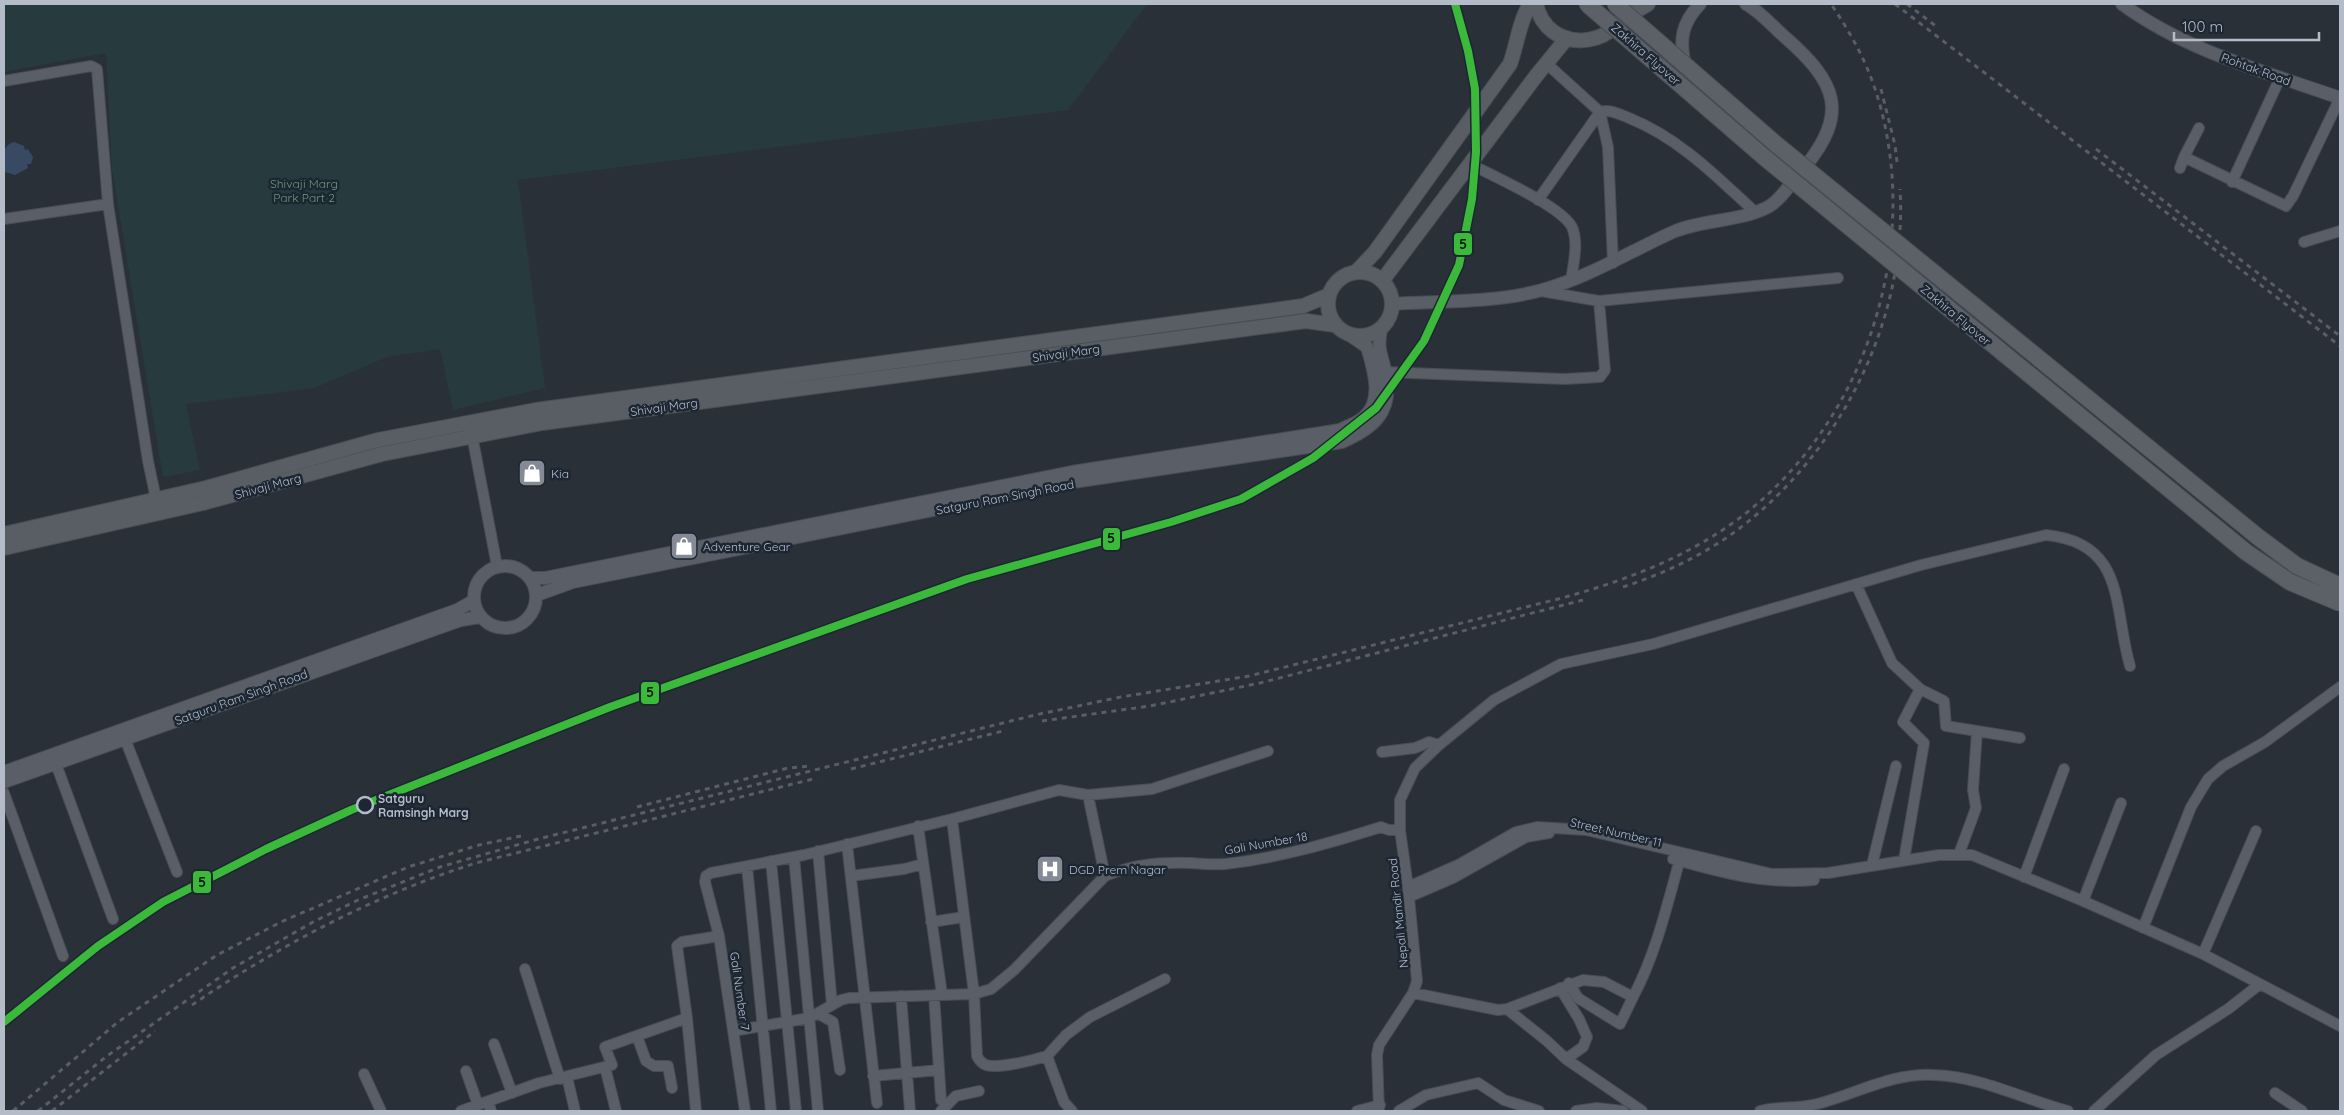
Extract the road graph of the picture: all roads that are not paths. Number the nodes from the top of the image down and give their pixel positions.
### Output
1 (1530, 4) edge
2 (1536, 4) edge
3 (1587, 4) edge
4 (1615, 4) edge
5 (1629, 4) edge
6 (1648, 4) edge
7 (1700, 4) edge
8 (1746, 4) edge
9 (2122, 4) edge
10 (1622, 20) junction
11 (1567, 38) junction
12 (1547, 64) junction
13 (1685, 65) junction
14 (2280, 78) junction
15 (4, 81) edge
16 (2340, 98) edge
17 (1600, 112) junction
18 (2199, 128) dead end
19 (2184, 157) junction
20 (1470, 164) junction
21 (2180, 168) dead end
22 (2232, 182) junction
23 (1538, 200) junction
24 (108, 204) junction
25 (1755, 212) junction
26 (4, 219) edge
27 (2340, 231) edge
28 (2304, 242) dead end
29 (1613, 263) junction
30 (1356, 272) junction
31 (1838, 278) dead end
32 (1382, 281) junction
33 (1571, 281) junction
34 (1541, 291) junction
35 (1329, 295) junction
36 (1599, 301) junction
37 (1392, 304) junction
38 (1335, 325) junction
39 (1381, 329) junction
40 (1348, 334) junction
41 (1385, 372) junction
42 (470, 429) junction
43 (156, 499) junction
44 (4, 534) edge
45 (4, 548) edge
46 (497, 566) junction
47 (530, 578) junction
48 (1856, 584) junction
49 (2340, 586) edge
50 (537, 595) junction
51 (473, 601) junction
52 (2340, 604) edge
53 (480, 617) junction
54 (2130, 666) dead end
55 (2340, 687) edge
56 (1920, 689) junction
57 (1977, 731) junction
58 (2020, 738) dead end
59 (125, 739) junction
60 (1439, 745) junction
61 (1268, 751) dead end
62 (1382, 752) dead end
63 (56, 764) junction
64 (1896, 766) dead end
65 (2064, 769) dead end
66 (4, 772) edge
67 (4, 782) edge
68 (4, 793) edge
69 (1088, 795) junction
70 (2121, 803) dead end
71 (952, 819) junction
72 (918, 826) junction
73 (1400, 830) junction
74 (2256, 831) dead end
75 (847, 844) junction
76 (818, 851) junction
77 (1959, 854) junction
78 (794, 857) junction
79 (1680, 857) junction
80 (1904, 860) junction
81 (771, 861) junction
82 (923, 864) junction
83 (1872, 865) junction
84 (747, 866) junction
85 (177, 872) dead end
86 (851, 876) junction
87 (1105, 876) junction
88 (2024, 877) junction
89 (1409, 892) junction
90 (2083, 901) junction
91 (964, 917) junction
92 (113, 919) dead end
93 (931, 922) junction
94 (2143, 928) junction
95 (719, 936) junction
96 (2203, 954) junction
97 (63, 956) dead end
98 (525, 969) dead end
99 (1165, 979) dead end
100 (2260, 984) junction
101 (1565, 986) junction
102 (1413, 993) junction
103 (938, 994) junction
104 (974, 994) junction
105 (901, 996) junction
106 (865, 997) junction
107 (1633, 997) junction
108 (832, 1005) junction
109 (1506, 1009) junction
110 (819, 1014) junction
111 (688, 1018) junction
112 (808, 1018) junction
113 (788, 1022) junction
114 (762, 1026) junction
115 (2340, 1026) edge
116 (733, 1031) junction
117 (637, 1036) junction
118 (494, 1044) dead end
119 (1047, 1056) junction
120 (1566, 1059) junction
121 (605, 1067) junction
122 (840, 1070) dead end
123 (939, 1070) junction
124 (466, 1071) dead end
125 (907, 1073) junction
126 (364, 1074) dead end
127 (874, 1076) junction
128 (564, 1078) junction
129 (672, 1088) dead end
130 (979, 1091) dead end
131 (512, 1092) junction
132 (2275, 1093) dead end
133 (941, 1100) dead end
134 (876, 1103) dead end
135 (486, 1106) edge
136 (1379, 1108) edge
137 (2099, 1110) edge
138 (381, 1111) edge
139 (461, 1111) edge
140 (575, 1111) edge
141 (616, 1111) edge
142 (696, 1111) edge
143 (745, 1111) edge
144 (771, 1111) edge
145 (796, 1111) edge
146 (818, 1111) edge
147 (910, 1111) edge
148 (941, 1111) edge
149 (1072, 1111) edge
150 (1357, 1111) edge
151 (1399, 1111) edge
152 (1539, 1111) edge
153 (1576, 1111) edge
154 (1623, 1111) edge
155 (1642, 1111) edge
156 (1760, 1111) edge
157 (2068, 1111) edge
158 (2302, 1111) edge

1 - 30 main road
2 - 11 main road
3 - 52 main road, Zakhira Flyover, bridge
4 - 13 main road, Zakhira Flyover, bridge
5 - 10 main road
6 - 10 main road
7 - 13 street
8 - 25 street
9 - 14 street, Rohtak Road
10 - 11 main road
11 - 12 main road
12 - 17 street
12 - 20 main road
13 - 49 main road, Zakhira Flyover, bridge
14 - 16 street, Rohtak Road
14 - 22 street
15 - 24 street
16 - 22 street
17 - 23 street
17 - 25 street
17 - 29 street
18 - 19 street
19 - 21 street
19 - 22 street
20 - 23 street
20 - 32 main road
23 - 33 street
24 - 26 street
24 - 43 street
25 - 29 street
27 - 28 street
29 - 33 street
30 - 32 main road
30 - 35 main road
31 - 36 street
32 - 37 main road
33 - 34 street
34 - 36 street
34 - 37 street
35 - 38 main road
35 - 42 main road, Shivaji Marg
36 - 41 street
37 - 39 main road
38 - 40 main road
38 - 42 main road, Shivaji Marg
39 - 40 main road
39 - 41 street, Satguru Ram Singh Road
40 - 47 street, Satguru Ram Singh Road
41 - 50 street, Satguru Ram Singh Road
42 - 43 main road, Shivaji Marg
42 - 45 main road, Shivaji Marg
42 - 46 street
43 - 44 main road, Shivaji Marg
46 - 47 street
46 - 51 street
47 - 50 street
48 - 54 street, Nepali Mandir Road
48 - 56 street
48 - 60 street, Nepali Mandir Road
50 - 53 street
51 - 53 street
51 - 66 street, Satguru Ram Singh Road
53 - 59 street, Satguru Ram Singh Road
55 - 94 street
56 - 57 street
56 - 80 street
57 - 58 street
57 - 77 street
59 - 63 street, Satguru Ram Singh Road
59 - 85 street
60 - 62 street
60 - 73 street, Nepali Mandir Road
61 - 69 street
63 - 67 street, Satguru Ram Singh Road
63 - 92 street
64 - 83 street
65 - 88 street
68 - 97 street
69 - 71 street
69 - 87 street
70 - 90 street
71 - 72 street
71 - 91 street
72 - 75 street
72 - 82 street
73 - 87 street, Gali Number 18
73 - 89 street, Nepali Mandir Road
74 - 96 street
75 - 76 street
75 - 86 street
76 - 78 street
76 - 108 street
77 - 80 street, Street Number 11
77 - 88 street, Street Number 11
78 - 81 street
78 - 112 street
79 - 83 street, Street Number 11
79 - 89 street, Street Number 11
79 - 107 street
80 - 83 street, Street Number 11
81 - 84 street
81 - 113 street
82 - 86 street
82 - 93 street
84 - 95 street, Gali Number 7
84 - 114 street
86 - 106 street
87 - 104 street
88 - 90 street, Street Number 11
89 - 102 street, Nepali Mandir Road
90 - 94 street, Street Number 11
91 - 93 street
91 - 104 street
93 - 103 street
94 - 96 street, Street Number 11
95 - 111 street
95 - 116 street, Gali Number 7
96 - 100 street, Street Number 11
98 - 128 street
99 - 119 street
100 - 115 street, Street Number 11
100 - 137 street
101 - 107 street
101 - 107 street
101 - 109 street
101 - 120 street
102 - 109 street
102 - 136 street, Nepali Mandir Road
103 - 104 street
103 - 105 street
103 - 123 street
104 - 119 street
105 - 106 street
105 - 125 street
106 - 108 street
106 - 127 street
108 - 110 street
109 - 120 street
110 - 112 street
110 - 122 street
111 - 117 street
111 - 142 street
112 - 113 street
112 - 146 street
113 - 114 street
113 - 145 street
114 - 116 street
114 - 144 street
116 - 143 street, Gali Number 7
117 - 121 street
117 - 129 street
118 - 131 street
119 - 149 street
120 - 155 street
121 - 128 street
121 - 141 street
123 - 125 street
123 - 133 street
124 - 135 street
125 - 127 street
125 - 147 street
126 - 138 street
127 - 134 street
128 - 131 street
128 - 140 street
130 - 148 street
131 - 135 street
132 - 158 street
135 - 139 street
136 - 150 street
151 - 152 street
153 - 154 street
156 - 157 street

